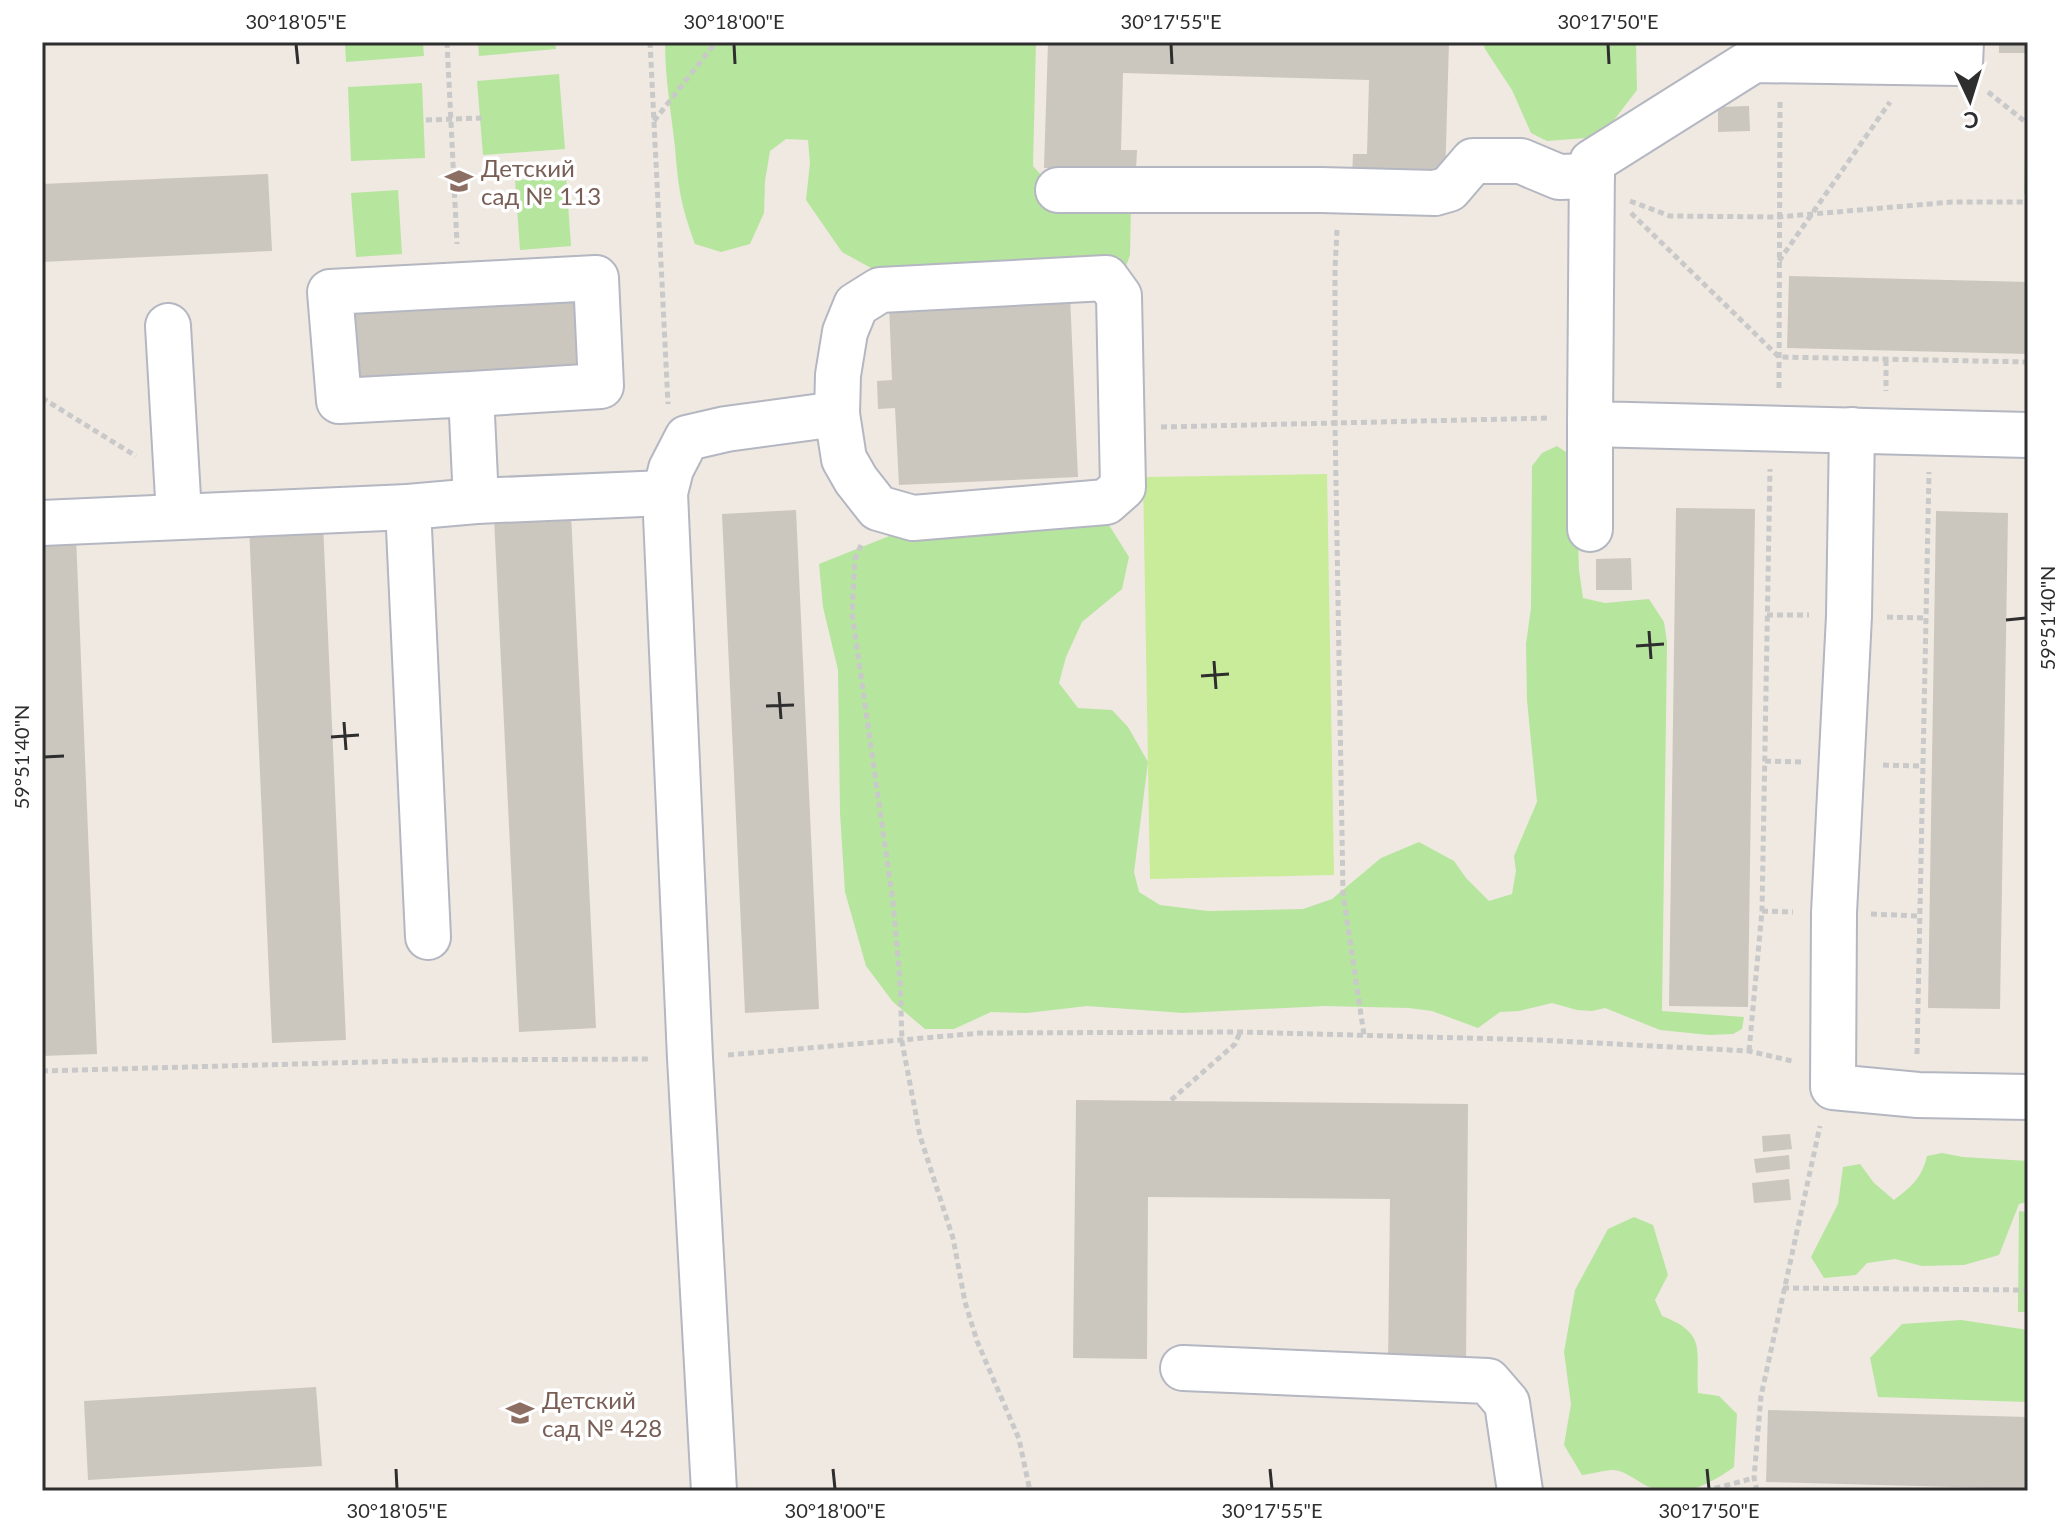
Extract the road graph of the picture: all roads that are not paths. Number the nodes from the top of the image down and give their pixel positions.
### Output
1 (1960, 53) edge
2 (1763, 54) edge
3 (1599, 185) junction
4 (1058, 190) dead end
5 (168, 326) dead end
6 (471, 394) junction
7 (837, 414) junction
8 (1590, 424) junction
9 (1852, 430) junction
10 (2028, 435) edge
11 (671, 475) junction
12 (177, 495) junction
13 (476, 501) junction
14 (408, 507) junction
15 (42, 523) edge
16 (1590, 529) dead end
17 (428, 937) dead end
18 (2028, 1097) edge
19 (1183, 1368) dead end
20 (714, 1491) edge
21 (1520, 1491) edge

1 - 2 lane
2 - 3 lane
3 - 4 lane
3 - 8 lane
5 - 12 lane
6 - 6 lane
6 - 13 lane
7 - 7 lane
7 - 11 lane
8 - 9 lane
8 - 16 lane
9 - 10 lane
9 - 18 lane
11 - 13 lane
11 - 20 lane
12 - 14 lane
12 - 15 lane
13 - 14 lane
14 - 17 lane
19 - 21 lane

